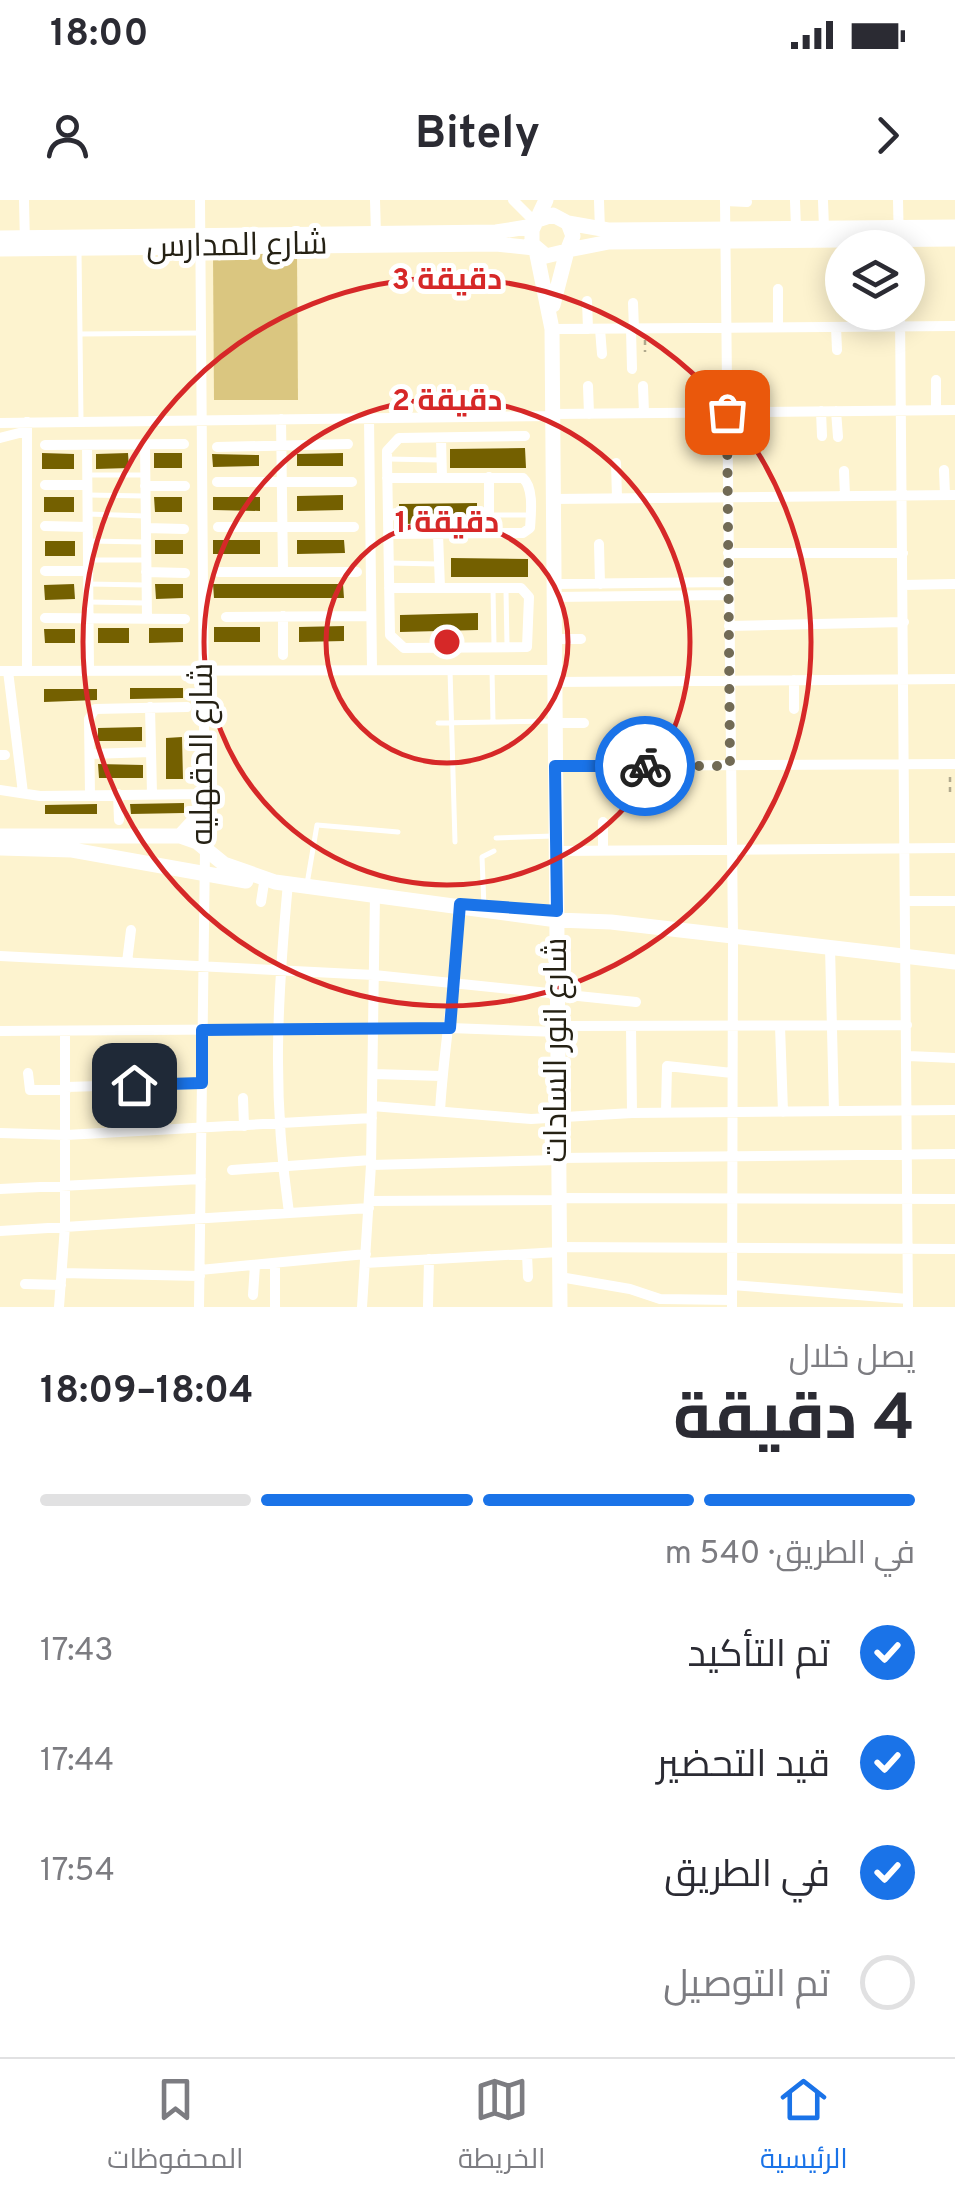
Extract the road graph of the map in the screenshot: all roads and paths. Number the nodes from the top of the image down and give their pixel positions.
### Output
1 (24, 200) edge
2 (200, 200) edge
3 (375, 200) edge
4 (513, 200) edge
5 (546, 200) edge
6 (558, 200) edge
7 (599, 200) edge
8 (725, 200) edge
9 (898, 200) edge
10 (796, 201) edge
11 (823, 201) edge
12 (747, 202) edge
13 (536, 223) junction
14 (568, 223) junction
15 (955, 227) edge
16 (796, 228) junction
17 (824, 228) junction
18 (600, 230) junction
19 (839, 230) edge
20 (899, 230) edge
21 (925, 233) edge
22 (376, 234) junction
23 (725, 235) junction
24 (825, 237) edge
25 (0, 238) edge
26 (925, 238) edge
27 (955, 239) edge
28 (200, 241) junction
29 (26, 243) junction
30 (79, 248) junction
31 (0, 249) edge
32 (535, 249) junction
33 (567, 250) junction
34 (778, 289) dead end
35 (587, 301) dead end
36 (633, 302) dead end
37 (552, 322) junction
38 (925, 326) edge
39 (955, 326) edge
40 (825, 327) edge
41 (726, 328) junction
42 (778, 328) junction
43 (594, 329) junction
44 (637, 329) junction
45 (836, 330) edge
46 (900, 330) edge
47 (201, 333) junction
48 (80, 334) junction
49 (837, 350) dead end
50 (646, 352) dead end
51 (602, 354) dead end
52 (632, 369) dead end
53 (936, 380) dead end
54 (588, 386) dead end
55 (643, 386) dead end
56 (726, 386) junction
57 (758, 386) dead end
58 (936, 410) junction
59 (955, 410) edge
60 (836, 411) junction
61 (901, 411) junction
62 (727, 412) junction
63 (822, 412) junction
64 (644, 413) junction
65 (589, 414) junction
66 (552, 415) junction
67 (368, 418) junction
68 (201, 419) junction
69 (281, 419) junction
70 (81, 420) junction
71 (0, 424) edge
72 (27, 426) junction
73 (525, 436) dead end
74 (822, 436) dead end
75 (838, 437) dead end
76 (0, 438) edge
77 (441, 438) junction
78 (144, 444) junction
79 (184, 444) dead end
80 (348, 444) dead end
81 (45, 445) dead end
82 (87, 445) junction
83 (281, 445) junction
84 (217, 446) dead end
85 (387, 459) junction
86 (442, 460) junction
87 (616, 462) dead end
88 (944, 470) dead end
89 (844, 471) dead end
90 (488, 477) junction
91 (387, 478) junction
92 (442, 478) junction
93 (217, 482) dead end
94 (282, 482) junction
95 (352, 482) dead end
96 (88, 485) junction
97 (45, 486) dead end
98 (145, 486) junction
99 (184, 486) dead end
100 (530, 492) junction
101 (552, 495) junction
102 (950, 495) edge
103 (845, 496) junction
104 (902, 496) junction
105 (728, 497) junction
106 (617, 498) junction
107 (88, 514) junction
108 (489, 514) junction
109 (530, 515) junction
110 (146, 516) junction
111 (45, 526) dead end
112 (282, 526) junction
113 (88, 527) junction
114 (218, 527) dead end
115 (354, 527) dead end
116 (146, 528) junction
117 (184, 529) dead end
118 (489, 533) junction
119 (388, 534) junction
120 (438, 534) junction
121 (88, 541) junction
122 (146, 542) junction
123 (600, 544) dead end
124 (728, 553) junction
125 (903, 553) junction
126 (439, 564) junction
127 (146, 566) junction
128 (389, 568) junction
129 (44, 571) dead end
130 (88, 572) junction
131 (184, 572) dead end
132 (218, 572) dead end
133 (283, 572) junction
134 (357, 572) dead end
135 (371, 573) junction
136 (728, 582) junction
137 (600, 584) junction
138 (955, 584) edge
139 (146, 585) junction
140 (904, 585) junction
141 (389, 588) junction
142 (440, 588) junction
143 (493, 588) junction
144 (506, 588) junction
145 (554, 591) junction
146 (728, 595) junction
147 (88, 602) junction
148 (147, 603) junction
149 (283, 616) junction
150 (372, 616) junction
151 (226, 617) dead end
152 (44, 618) dead end
153 (89, 618) junction
154 (147, 618) junction
155 (184, 619) dead end
156 (904, 622) junction
157 (729, 626) junction
158 (554, 639) junction
159 (582, 639) dead end
160 (494, 649) junction
161 (506, 649) junction
162 (283, 655) dead end
163 (372, 669) junction
164 (450, 669) junction
165 (89, 670) junction
166 (204, 670) junction
167 (492, 670) junction
168 (4, 671) edge
169 (26, 671) junction
170 (554, 676) junction
171 (905, 679) junction
172 (955, 679) edge
173 (730, 680) junction
174 (794, 680) junction
175 (150, 707) junction
176 (188, 708) dead end
177 (794, 708) dead end
178 (6, 711) edge
179 (452, 722) junction
180 (493, 722) junction
181 (555, 722) junction
182 (584, 722) dead end
183 (438, 723) dead end
184 (633, 739) dead end
185 (151, 752) junction
186 (90, 754) junction
187 (904, 764) junction
188 (953, 764) edge
189 (555, 766) junction
190 (634, 766) junction
191 (730, 766) junction
192 (0, 790) edge
193 (950, 792) dead end
194 (22, 793) junction
195 (118, 794) junction
196 (152, 794) junction
197 (90, 795) junction
198 (205, 801) junction
199 (119, 820) dead end
200 (603, 822) dead end
201 (398, 832) dead end
202 (0, 836) edge
203 (104, 836) junction
204 (180, 836) junction
205 (496, 838) dead end
206 (455, 842) dead end
207 (556, 843) junction
208 (201, 846) junction
209 (0, 848) edge
210 (955, 848) edge
211 (905, 849) junction
212 (603, 850) junction
213 (731, 850) junction
214 (494, 851) dead end
215 (104, 856) junction
216 (182, 870) junction
217 (205, 874) junction
218 (276, 883) junction
219 (306, 886) junction
220 (375, 894) junction
221 (906, 901) junction
222 (955, 901) edge
223 (262, 902) dead end
224 (460, 904) junction
225 (492, 908) junction
226 (557, 916) junction
227 (131, 930) dead end
228 (733, 936) junction
229 (830, 948) junction
230 (0, 956) edge
231 (906, 956) junction
232 (128, 962) junction
233 (955, 962) edge
234 (202, 965) junction
235 (280, 969) junction
236 (374, 975) junction
237 (456, 982) junction
238 (558, 996) junction
239 (636, 1002) dead end
240 (907, 1025) junction
241 (632, 1026) junction
242 (732, 1026) junction
243 (780, 1026) junction
244 (832, 1026) junction
245 (374, 1028) junction
246 (450, 1028) junction
247 (275, 1029) junction
248 (559, 1029) junction
249 (202, 1030) junction
250 (0, 1031) edge
251 (66, 1032) junction
252 (908, 1056) junction
253 (955, 1058) edge
254 (28, 1073) dead end
255 (732, 1073) junction
256 (373, 1074) junction
257 (442, 1076) junction
258 (202, 1083) junction
259 (66, 1088) junction
260 (243, 1098) dead end
261 (955, 1110) edge
262 (834, 1111) junction
263 (909, 1111) junction
264 (372, 1112) junction
265 (440, 1112) junction
266 (666, 1112) junction
267 (732, 1112) junction
268 (783, 1112) junction
269 (632, 1113) junction
270 (559, 1116) junction
271 (276, 1125) junction
272 (244, 1126) junction
273 (201, 1128) junction
274 (0, 1133) edge
275 (66, 1135) junction
276 (909, 1154) junction
277 (955, 1154) edge
278 (731, 1157) junction
279 (559, 1159) junction
280 (371, 1163) junction
281 (282, 1164) junction
282 (232, 1170) dead end
283 (201, 1178) junction
284 (66, 1186) junction
285 (0, 1189) edge
286 (955, 1198) edge
287 (559, 1199) junction
288 (910, 1199) junction
289 (731, 1200) junction
290 (369, 1205) junction
291 (289, 1213) junction
292 (201, 1218) junction
293 (65, 1226) junction
294 (0, 1230) edge
295 (909, 1249) junction
296 (955, 1249) edge
297 (559, 1250) junction
298 (732, 1250) junction
299 (527, 1254) junction
300 (366, 1258) junction
301 (429, 1259) junction
302 (275, 1263) junction
303 (255, 1265) junction
304 (200, 1273) junction
305 (528, 1277) dead end
306 (560, 1277) junction
307 (61, 1279) junction
308 (26, 1284) dead end
309 (732, 1285) junction
310 (253, 1294) dead end
311 (732, 1303) edge
312 (908, 1303) edge
313 (59, 1307) edge
314 (199, 1307) edge
315 (276, 1307) edge
316 (362, 1307) edge
317 (428, 1307) edge
318 (560, 1307) edge

1 - 29 street
2 - 28 street, شارع الدقهليه
3 - 22 street
4 - 13 street
5 - 13 street
6 - 14 street
7 - 18 street
8 - 12 street
8 - 23 street
9 - 20 street
10 - 16 street
11 - 17 street
13 - 14 street
13 - 22 street, شارع المدارس
13 - 32 street
14 - 18 street
14 - 33 street
15 - 21 street
16 - 17 street
16 - 23 street
17 - 19 street
18 - 23 street
22 - 28 street, شارع المدارس
23 - 24 street
23 - 33 street
23 - 41 street
25 - 29 street, شارع المدارس
26 - 27 street
28 - 29 street, شارع المدارس
28 - 30 street, شارع المدارس
28 - 32 street, شارع المدارس
28 - 47 street, شارع الدقهليه
29 - 30 street, شارع المدارس
29 - 31 street, شارع المدارس
30 - 48 lane
32 - 33 street
32 - 37 street, شارع انور السادات
33 - 37 street, شارع انور السادات
34 - 42 street
35 - 43 street
36 - 44 street
37 - 43 street
37 - 66 street, شارع انور السادات
38 - 39 street
40 - 42 street
41 - 42 street
41 - 44 street
41 - 56 street
43 - 44 street
43 - 51 street
44 - 50 path
44 - 52 street
45 - 49 street
46 - 61 street
47 - 48 lane
47 - 68 street, شارع الدقهليه
48 - 70 lane
53 - 58 street
54 - 65 street
55 - 64 street
56 - 57 street
56 - 62 street
58 - 59 street
58 - 61 street
60 - 61 street
60 - 63 street
60 - 75 street
61 - 104 street
62 - 63 street
62 - 64 street
62 - 105 street
63 - 74 street
64 - 65 street
65 - 66 street
66 - 67 street
66 - 101 street, شارع انور السادات
67 - 69 street
67 - 135 street
68 - 69 street
68 - 70 street
68 - 166 street, شارع الدقهليه
69 - 83 street
70 - 72 street
71 - 72 street
72 - 76 street
72 - 169 street
73 - 77 street
77 - 85 street
77 - 86 street
78 - 79 street
78 - 82 street
78 - 98 street
80 - 83 street
81 - 82 street
82 - 96 street
83 - 84 street
83 - 94 street
85 - 86 lane
85 - 91 street
86 - 92 street
87 - 106 street
88 - 102 street
89 - 103 street
90 - 92 street
90 - 100 street
90 - 108 street
91 - 92 street
91 - 119 street
93 - 94 street
94 - 95 street
94 - 112 street
96 - 97 street
96 - 98 lane
96 - 98 lane
96 - 107 street
98 - 99 street
98 - 110 street
100 - 101 street
100 - 109 street
101 - 106 street
101 - 145 street, شارع انور السادات
102 - 104 street
103 - 104 street
103 - 105 street
104 - 125 street
105 - 106 street
105 - 124 street
107 - 110 lane
107 - 113 street
108 - 109 lane
108 - 118 street
109 - 118 street
110 - 116 street
111 - 113 street
112 - 114 street
112 - 115 street
112 - 133 street
113 - 121 street
116 - 117 street
116 - 122 street
118 - 120 street
119 - 120 street
119 - 128 street
120 - 126 street
121 - 122 lane
121 - 130 street
122 - 127 street
123 - 137 street
124 - 125 street
124 - 136 street
125 - 140 street
126 - 128 lane
126 - 142 street
127 - 130 lane
127 - 131 street
127 - 139 street
128 - 135 street
128 - 141 street
129 - 130 street
130 - 139 lane
130 - 147 street
132 - 133 street
133 - 134 street
135 - 150 street
136 - 137 street
136 - 146 street
137 - 145 street
138 - 140 street
139 - 148 street
140 - 156 street
141 - 142 street
141 - 160 street
142 - 143 street
143 - 144 street
143 - 160 lane
144 - 161 lane
144 - 161 street
145 - 146 street
145 - 158 street, شارع انور السادات
146 - 157 street
147 - 148 lane
147 - 153 street
148 - 154 street
149 - 150 street
149 - 151 street
149 - 162 street
150 - 163 street
152 - 153 street
153 - 154 street
153 - 165 street
154 - 155 street
156 - 157 street
156 - 171 street
157 - 173 street
158 - 159 street
158 - 170 street, شارع انور السادات
160 - 161 street
163 - 164 street
163 - 166 street
164 - 167 street
164 - 179 lane
165 - 166 street
165 - 169 street
166 - 198 street, شارع الدقهليه
167 - 170 street
167 - 180 lane
168 - 169 street
168 - 178 street
170 - 173 street
170 - 181 street, شارع انور السادات
171 - 172 street
171 - 174 street
171 - 187 street
173 - 174 street
173 - 191 street
174 - 177 street
175 - 176 street
175 - 185 street
175 - 186 street
178 - 194 street
179 - 180 lane
179 - 183 lane
179 - 206 lane
180 - 181 lane
181 - 182 street
181 - 189 street, شارع انور السادات
184 - 190 street
185 - 186 street
185 - 196 street
186 - 197 street
187 - 188 street
187 - 191 street
187 - 211 street
188 - 193 path
189 - 190 street
189 - 207 street, شارع انور السادات
190 - 191 street
191 - 213 street
192 - 194 street
194 - 197 street
195 - 196 street
195 - 197 street
195 - 199 street
196 - 198 street
198 - 204 street
198 - 208 street, شارع الدقهليه
200 - 212 street
201 - 219 lane
202 - 203 street
203 - 204 street
203 - 215 street
204 - 208 street
205 - 207 lane
207 - 212 street
207 - 226 street, شارع انور السادات
208 - 216 street
208 - 217 street, شارع الدقهليه
208 - 218 street
209 - 215 street
210 - 211 street
211 - 213 street
211 - 221 street
212 - 213 street
213 - 228 street
214 - 225 lane
215 - 216 street
216 - 217 street
217 - 218 street
217 - 234 street, شارع الدقهليه
218 - 219 street
218 - 223 street
218 - 235 street
219 - 220 street
220 - 224 street
220 - 236 street
221 - 222 street
221 - 231 street
224 - 225 street
224 - 237 street
225 - 226 street
226 - 228 street
226 - 238 street, شارع انور السادات
227 - 232 street
228 - 229 street
228 - 242 street
229 - 231 street
229 - 244 street
230 - 232 street
231 - 233 street
231 - 240 street
232 - 234 street
234 - 235 street
234 - 249 street, شارع الدقهليه
235 - 236 street
235 - 247 street
236 - 237 street
236 - 245 street
237 - 238 street
237 - 246 street
238 - 239 street
238 - 248 street, شارع انور السادات
240 - 244 street
240 - 252 street
241 - 242 street
241 - 248 street
241 - 269 street
242 - 243 street
242 - 255 street
243 - 244 street
243 - 268 street
244 - 262 street
245 - 246 street
245 - 247 street
245 - 256 street
246 - 248 street
246 - 257 street
247 - 249 street
247 - 271 street
248 - 270 street, شارع انور السادات
249 - 251 street
249 - 258 street, شارع الدقهليه
250 - 251 street
251 - 259 street
252 - 253 street
252 - 263 street
254 - 259 street
255 - 266 street
255 - 267 street
256 - 257 street
256 - 264 street
257 - 265 street
258 - 259 street
258 - 273 street, شارع الدقهليه
259 - 275 street
260 - 272 street
261 - 263 street
262 - 263 street
262 - 268 street
263 - 276 street
264 - 265 street
264 - 271 street
264 - 280 street
265 - 270 street
266 - 267 street
266 - 269 street
267 - 268 street
267 - 278 street
269 - 270 street
270 - 279 street, شارع انور السادات
271 - 272 street
271 - 281 street
272 - 273 street
273 - 275 street
273 - 283 street, شارع الدقهليه
274 - 275 street
275 - 284 street
276 - 277 street
276 - 278 street
276 - 288 street
278 - 279 street
278 - 289 street
279 - 280 street
279 - 287 street, شارع انور السادات
280 - 281 street
280 - 290 street
281 - 282 street
281 - 291 street
283 - 284 street
283 - 292 street, شارع الدقهليه
284 - 285 street
284 - 293 street
286 - 288 street
287 - 289 street
287 - 290 street
287 - 297 street, شارع انور السادات
288 - 289 street
288 - 295 street
289 - 298 street
290 - 291 street
290 - 300 street
291 - 292 street
292 - 293 street
292 - 304 street, شارع الدقهليه
293 - 294 street
293 - 307 street
295 - 296 street
295 - 298 street
295 - 312 street
297 - 298 street
297 - 299 street
297 - 306 street, شارع انور السادات
298 - 309 street
299 - 301 street
299 - 305 street
300 - 301 street
300 - 302 street
300 - 316 street
301 - 317 street
302 - 303 street
302 - 315 street
303 - 304 street
303 - 310 street
304 - 307 street
304 - 314 street, شارع الدقهليه
306 - 311 street
306 - 318 street, شارع انور السادات
307 - 308 street
307 - 313 street
309 - 311 street
309 - 312 street

